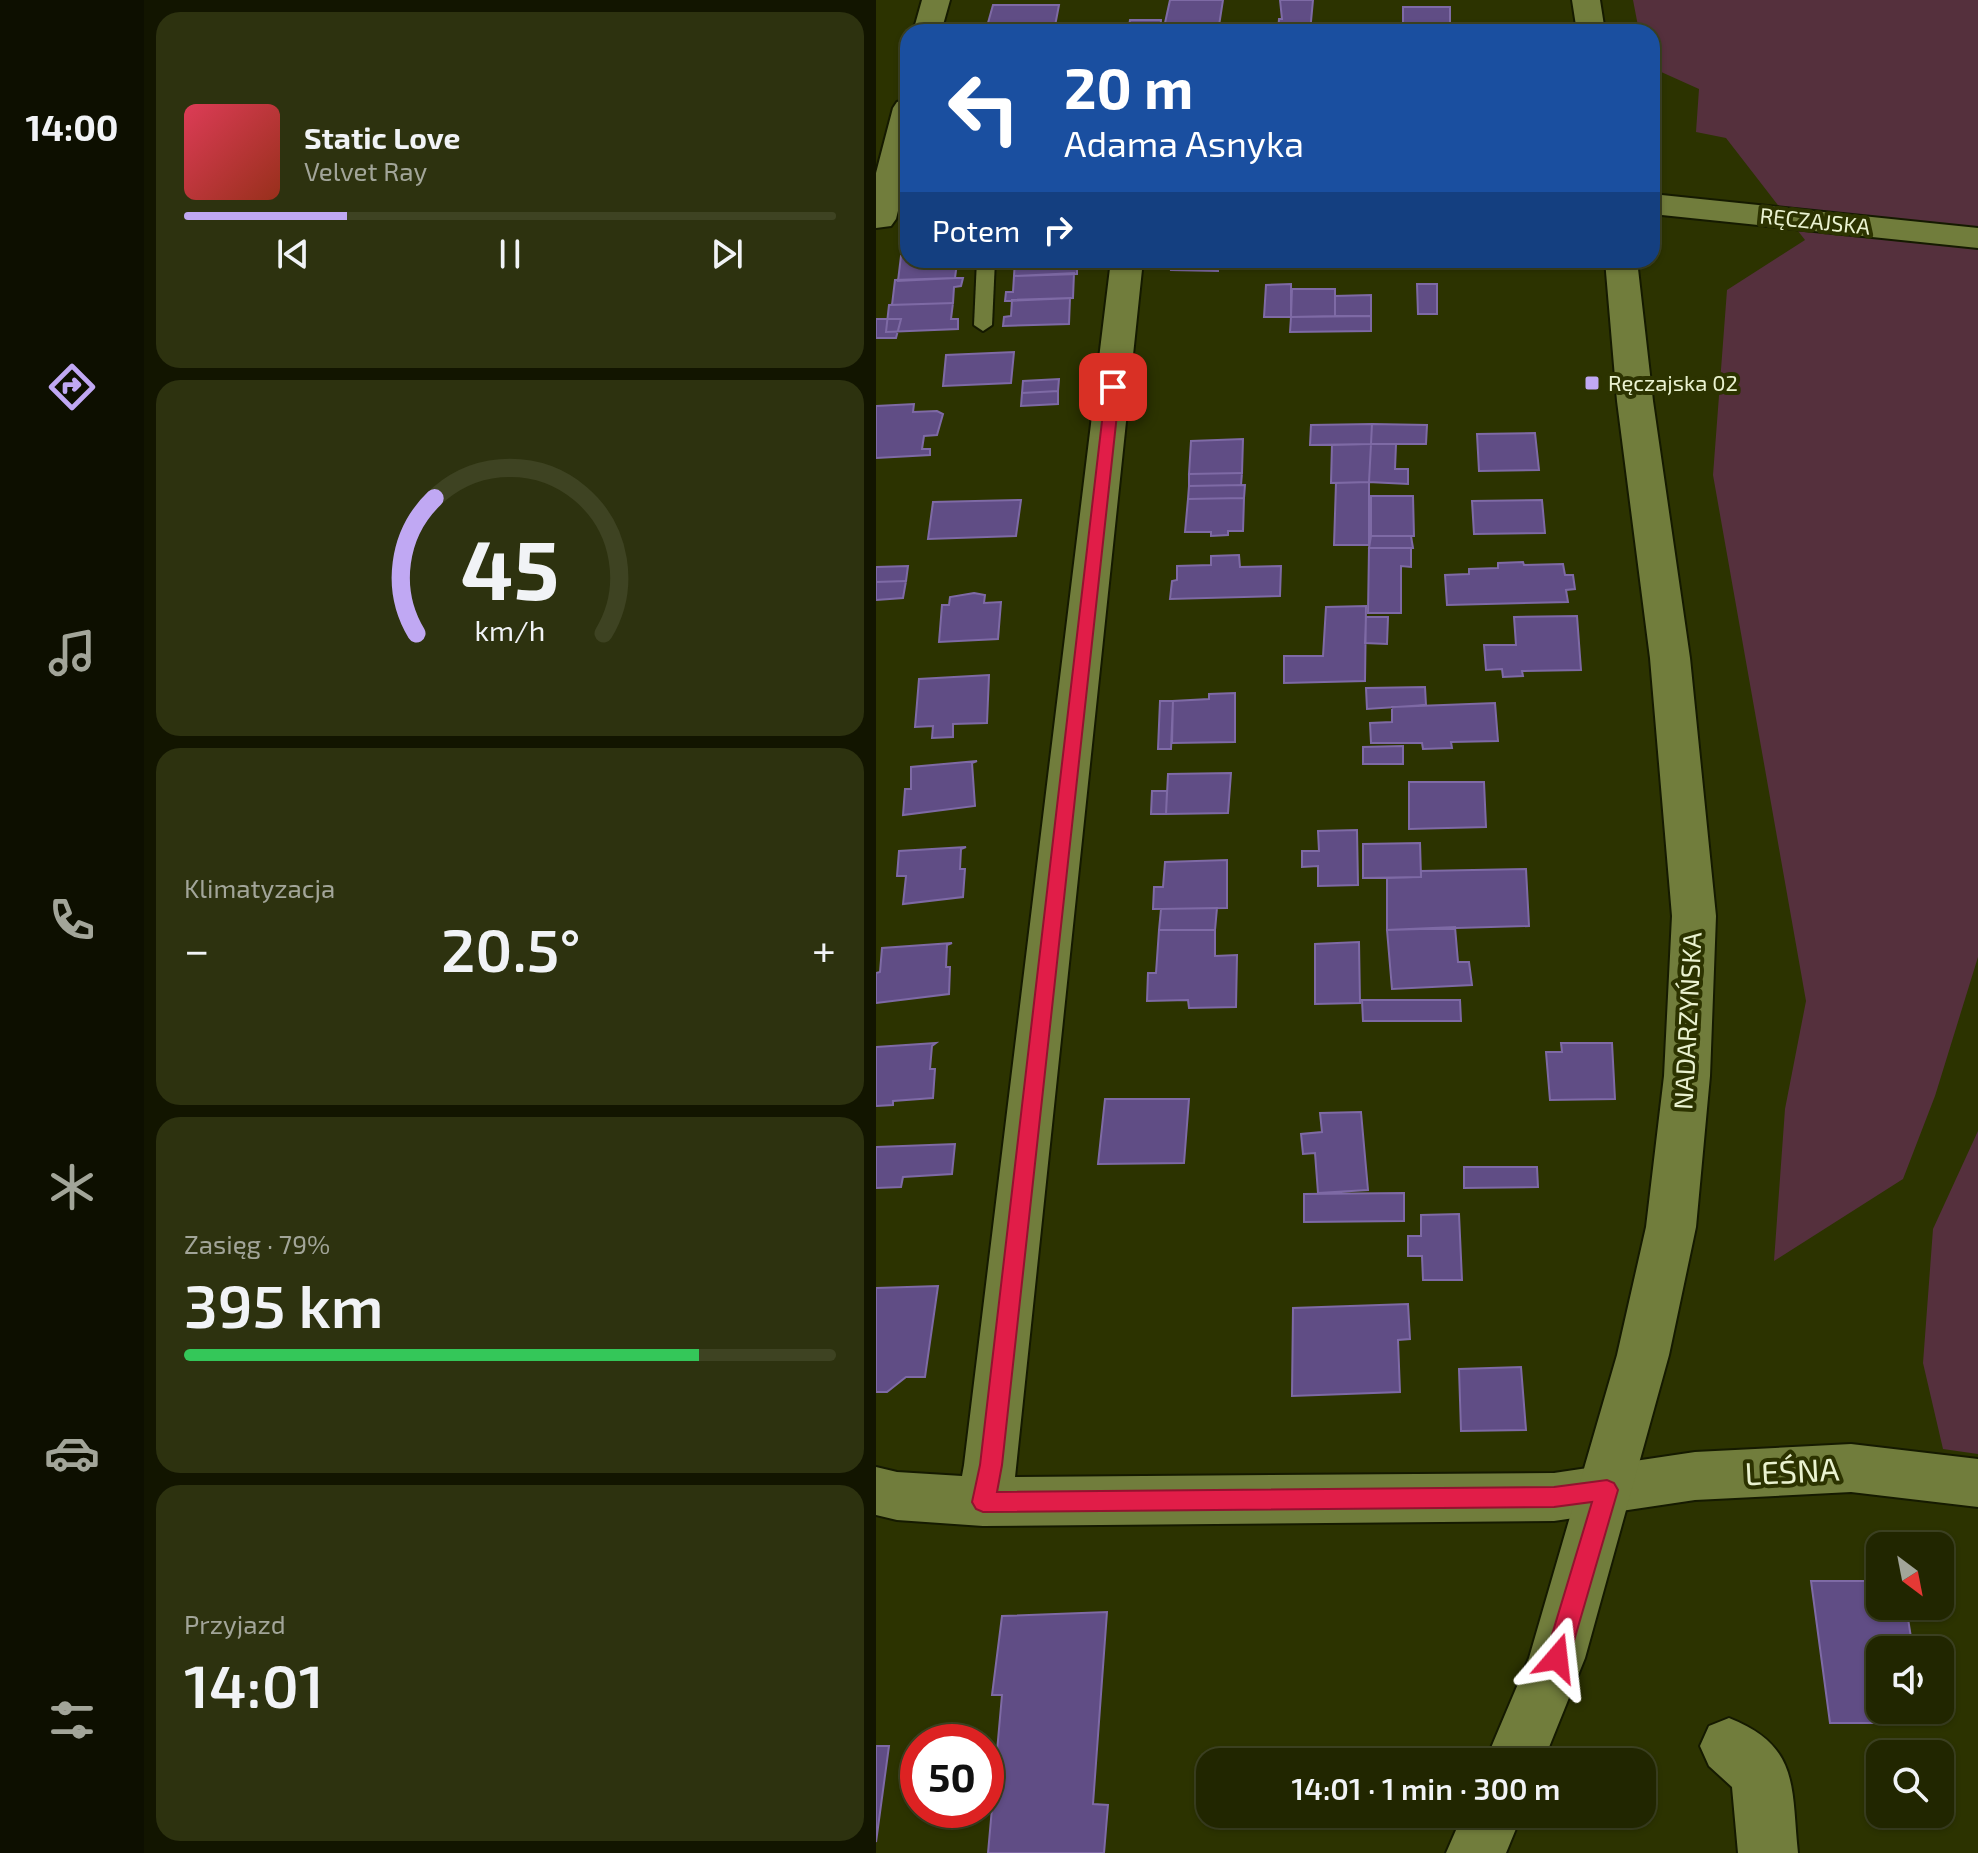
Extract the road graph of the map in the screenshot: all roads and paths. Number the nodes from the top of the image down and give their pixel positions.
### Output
1 (936, 0) edge
2 (1586, 0) edge
3 (929, 24) edge
4 (1590, 24) edge
5 (900, 152) edge
6 (1660, 205) edge
7 (888, 218) edge
8 (1978, 238) edge
9 (986, 268) edge
10 (1126, 268) edge
11 (1622, 268) edge
12 (983, 325) dead end
13 (1978, 1483) edge
14 (1607, 1490) junction
15 (876, 1491) edge
16 (983, 1502) junction
17 (1729, 1746) dead end
18 (1520, 1748) edge
19 (1487, 1828) edge
20 (1476, 1853) edge
21 (1768, 1853) edge

1 - 3 street
2 - 4 street
5 - 7 street
6 - 8 street, RĘCZAJSKA
9 - 12 lane
10 - 16 street
11 - 14 street, NADARZYŃSKA
13 - 14 street, LEŚNA
14 - 16 street, LEŚNA
14 - 18 street, NADARZYŃSKA
15 - 16 street, LEŚNA
17 - 21 street
19 - 20 street

